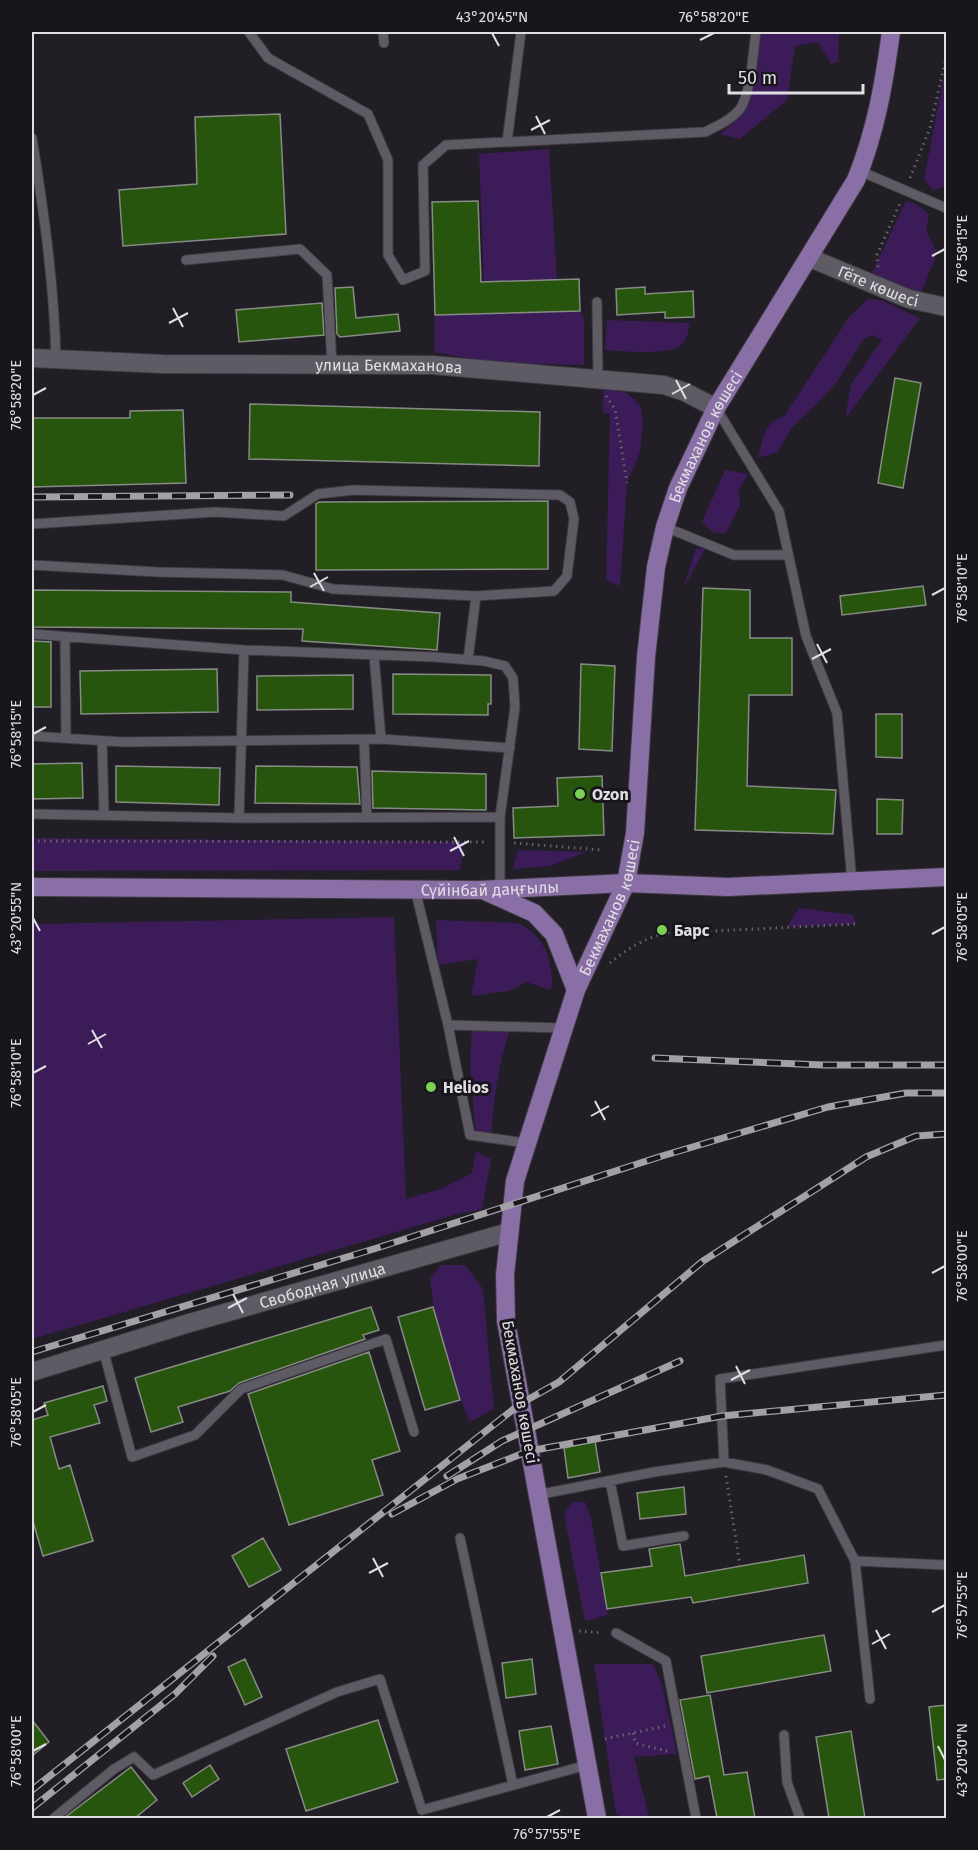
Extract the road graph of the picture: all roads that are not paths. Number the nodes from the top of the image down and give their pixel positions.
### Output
1 (249, 32) edge
2 (383, 32) edge
3 (521, 32) edge
4 (756, 32) edge
5 (891, 32) edge
6 (384, 43) dead end
7 (32, 138) edge
8 (507, 142) junction
9 (860, 171) junction
10 (946, 208) edge
11 (810, 258) junction
12 (186, 260) dead end
13 (597, 302) dead end
14 (946, 307) edge
15 (32, 358) edge
16 (56, 359) junction
17 (332, 364) junction
18 (598, 378) junction
19 (716, 408) junction
20 (32, 524) edge
21 (665, 526) junction
22 (787, 555) junction
23 (32, 564) edge
24 (476, 596) junction
25 (32, 634) edge
26 (65, 637) junction
27 (244, 650) junction
28 (374, 655) junction
29 (468, 660) junction
30 (32, 736) edge
31 (66, 738) junction
32 (364, 739) junction
33 (381, 739) junction
34 (102, 741) junction
35 (241, 741) junction
36 (510, 748) junction
37 (104, 813) junction
38 (32, 814) edge
39 (500, 817) junction
40 (239, 818) junction
41 (367, 818) junction
42 (946, 877) edge
43 (852, 882) junction
44 (626, 883) junction
45 (32, 887) edge
46 (415, 889) junction
47 (500, 889) junction
48 (480, 890) junction
49 (576, 990) junction
50 (448, 1025) junction
51 (562, 1028) junction
52 (525, 1143) junction
53 (509, 1232) junction
54 (946, 1345) edge
55 (103, 1349) junction
56 (32, 1372) edge
57 (414, 1432) dead end
58 (724, 1462) junction
59 (610, 1481) junction
60 (537, 1495) junction
61 (684, 1536) dead end
62 (460, 1538) dead end
63 (855, 1561) junction
64 (946, 1565) edge
65 (616, 1633) road end
66 (870, 1699) dead end
67 (784, 1735) dead end
68 (587, 1765) junction
69 (513, 1785) junction
70 (54, 1818) edge
71 (597, 1818) edge
72 (696, 1818) edge
73 (800, 1818) edge

1 - 8 lane
2 - 6 lane
3 - 8 lane
4 - 8 lane
5 - 9 main road, Бекмаханов көшесі
7 - 16 lane
9 - 10 lane
9 - 11 main road, Бекмаханов көшесі
11 - 14 street, Гёте көшесі
11 - 19 main road, Бекмаханов көшесі
12 - 17 lane
13 - 18 lane
15 - 16 street, улица Бекмаханова
16 - 17 street, улица Бекмаханова
17 - 18 street, улица Бекмаханова
18 - 19 street, улица Бекмаханова
19 - 21 main road, Бекмаханов көшесі
19 - 22 lane
20 - 24 lane
21 - 22 lane
21 - 44 main road, Бекмаханов көшесі
22 - 43 lane
23 - 24 lane
24 - 29 lane
25 - 26 lane
26 - 27 lane
26 - 31 lane
27 - 28 lane
27 - 35 lane
28 - 29 lane
28 - 33 lane
29 - 36 lane
30 - 31 lane
31 - 34 lane
32 - 33 lane
32 - 35 lane
32 - 41 lane
33 - 36 lane
34 - 35 lane
34 - 37 lane
35 - 40 lane
36 - 39 lane
37 - 38 lane
37 - 40 lane
39 - 41 lane
39 - 47 lane
40 - 41 lane
42 - 43 main road, Сүйінбай даңғылы
43 - 44 main road, Сүйінбай даңғылы
44 - 47 main road, Сүйінбай даңғылы
44 - 49 main road, Бекмаханов көшесі
45 - 46 main road, Сүйінбай даңғылы
46 - 48 main road, Сүйінбай даңғылы
46 - 50 lane
47 - 48 main road, Сүйінбай даңғылы
48 - 49 main road
49 - 51 main road, Бекмаханов көшесі
50 - 51 lane
50 - 52 lane
51 - 52 main road, Бекмаханов көшесі
52 - 53 main road, Бекмаханов көшесі
53 - 55 street, Свободная улица
53 - 60 main road, Бекмаханов көшесі
54 - 58 lane
55 - 56 street, Свободная улица
55 - 57 lane
58 - 59 lane
58 - 63 lane
59 - 60 lane
59 - 61 lane
60 - 68 main road, Бекмаханов көшесі
62 - 69 lane
63 - 64 lane
63 - 66 lane
65 - 72 lane
67 - 73 lane
68 - 69 lane
68 - 71 main road, Бекмаханов көшесі
69 - 70 lane

